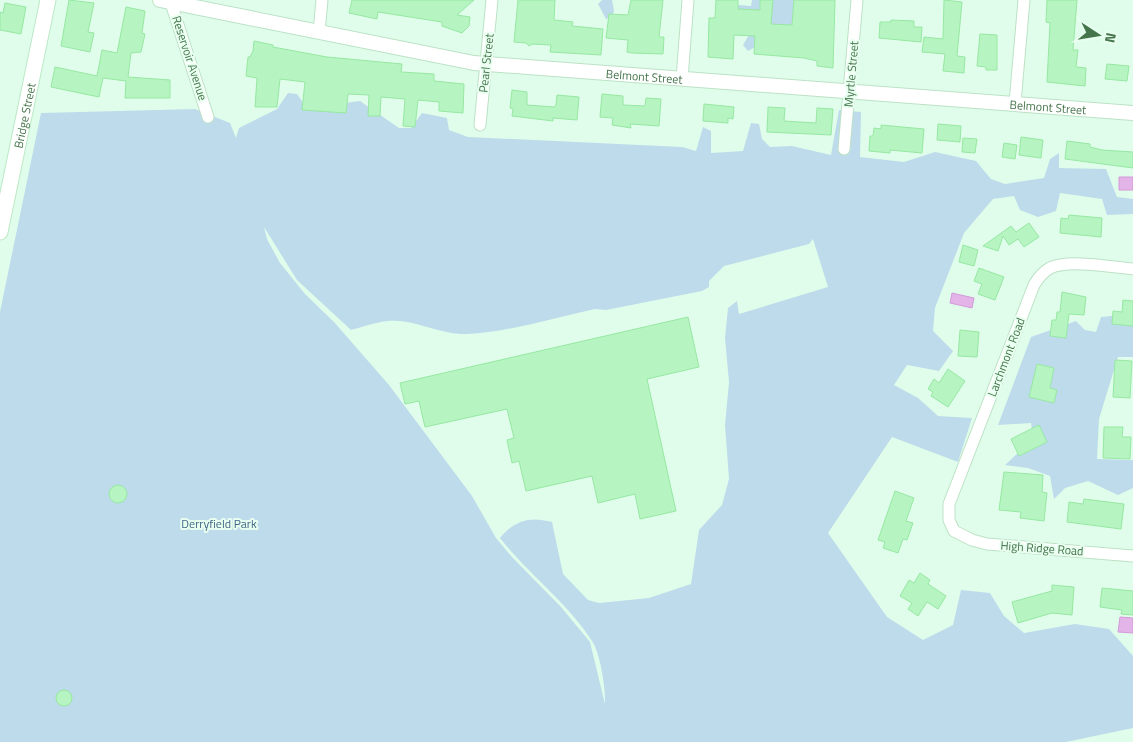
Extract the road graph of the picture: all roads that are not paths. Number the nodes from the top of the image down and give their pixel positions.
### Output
1 (48, 0) edge
2 (322, 0) edge
3 (492, 0) edge
4 (688, 0) edge
5 (858, 0) edge
6 (1024, 0) edge
7 (169, 4) edge
8 (319, 32) junction
9 (486, 65) junction
10 (682, 79) junction
11 (849, 91) junction
12 (1015, 103) junction
13 (1133, 113) edge
14 (208, 117) dead end
15 (480, 125) dead end
16 (844, 148) dead end
17 (0, 232) edge
18 (1133, 269) edge
19 (954, 531) joint
20 (1133, 556) edge

1 - 17 main road, Bridge Street
2 - 8 street
3 - 9 street, Pearl Street
4 - 10 street
5 - 11 street, Myrtle Street
6 - 12 street
7 - 8 street, Belmont Street
7 - 14 street, Reservoir Avenue
8 - 9 street, Belmont Street
9 - 10 street, Belmont Street
9 - 15 street, Pearl Street
10 - 11 street, Belmont Street
11 - 12 street, Belmont Street
11 - 16 street, Myrtle Street
12 - 13 street, Belmont Street
18 - 19 street, Larchmont Road
19 - 20 street, High Ridge Road

